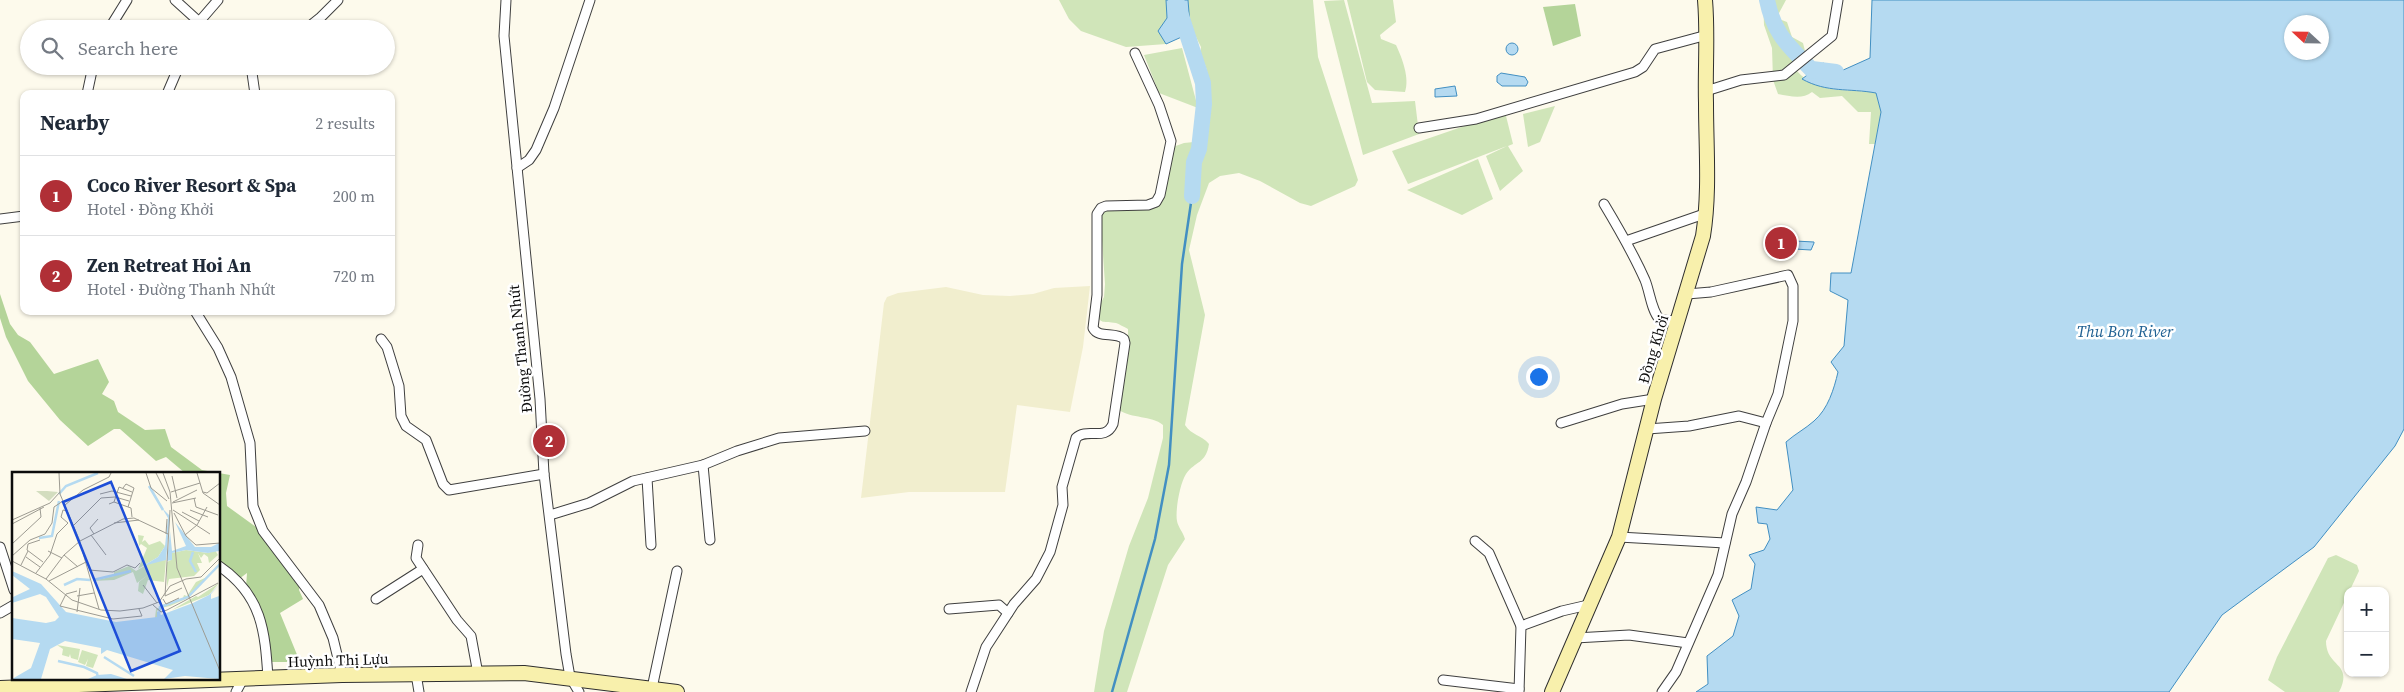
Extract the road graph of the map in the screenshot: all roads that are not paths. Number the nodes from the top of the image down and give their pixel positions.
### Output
1 (127, 0) edge
2 (175, 0) edge
3 (218, 0) edge
4 (338, 0) edge
5 (506, 0) edge
6 (590, 0) edge
7 (1705, 0) edge
8 (1838, 0) edge
9 (115, 20) edge
10 (193, 20) edge
11 (201, 20) edge
12 (317, 20) edge
13 (1707, 34) junction
14 (1135, 53) dead end
15 (91, 75) edge
16 (175, 75) edge
17 (253, 75) edge
18 (88, 90) edge
19 (170, 90) edge
20 (255, 90) edge
21 (1706, 91) junction
22 (1419, 128) dead end
23 (516, 168) junction
24 (1604, 204) dead end
25 (1707, 213) junction
26 (20, 216) edge
27 (0, 219) edge
28 (1626, 241) junction
29 (1687, 294) junction
30 (197, 315) edge
31 (1679, 321) junction
32 (382, 339) dead end
33 (1654, 399) junction
34 (1766, 423) junction
35 (1561, 424) dead end
36 (1647, 430) junction
37 (865, 431) dead end
38 (703, 465) junction
39 (544, 474) junction
40 (647, 478) junction
41 (550, 515) junction
42 (1619, 537) junction
43 (710, 540) dead end
44 (1475, 541) dead end
45 (1725, 543) junction
46 (651, 545) dead end
47 (418, 546) dead end
48 (0, 547) edge
49 (220, 567) edge
50 (422, 569) junction
51 (677, 571) dead end
52 (12, 584) edge
53 (376, 599) dead end
54 (1588, 605) junction
55 (12, 606) edge
56 (949, 609) dead end
57 (0, 613) edge
58 (1008, 613) junction
59 (1521, 626) junction
60 (1575, 638) junction
61 (1688, 643) junction
62 (416, 674) junction
63 (478, 674) junction
64 (342, 675) junction
65 (570, 677) junction
66 (268, 678) junction
67 (1443, 680) dead end
68 (110, 681) edge
69 (46, 682) edge
70 (239, 686) edge
71 (132, 687) edge
72 (0, 688) edge
73 (652, 688) junction
74 (1519, 690) edge
75 (419, 692) edge
76 (579, 692) edge
77 (677, 692) edge
78 (971, 692) edge
79 (1552, 692) edge
80 (1662, 692) edge

1 - 9 street
2 - 10 street
3 - 11 street
4 - 12 street
5 - 23 street, Đường Thanh Nhứt
6 - 23 street
7 - 13 street, Đồng Khởi
8 - 21 street
13 - 21 street, Đồng Khởi
13 - 22 street
14 - 58 street
15 - 18 street
16 - 19 street
17 - 20 street
21 - 25 street, Đồng Khởi
23 - 39 street, Đường Thanh Nhứt
24 - 28 street
25 - 28 street
25 - 29 street, Đồng Khởi
26 - 27 street
28 - 31 street
29 - 31 street, Đồng Khởi
29 - 34 street
30 - 64 street
31 - 33 street, Đồng Khởi
32 - 39 street
33 - 35 street
33 - 36 street, Đồng Khởi
34 - 36 street
34 - 45 street
36 - 42 street, Đồng Khởi
37 - 38 street
38 - 40 street
38 - 43 street
39 - 41 street, Đường Thanh Nhứt
40 - 41 street
40 - 46 street
41 - 65 street, Đường Thanh Nhứt
42 - 45 street
42 - 54 street, Đồng Khởi
44 - 59 street
45 - 61 street
47 - 50 street
48 - 52 street
49 - 66 street
50 - 53 street
50 - 63 street
51 - 73 street
54 - 59 street
54 - 60 street, Đồng Khởi
55 - 57 street
56 - 58 street
58 - 78 street
59 - 74 street
60 - 61 street
60 - 79 street, Đồng Khởi
61 - 80 street
62 - 63 street, Huỳnh Thị Lựu
62 - 64 street, Huỳnh Thị Lựu
62 - 75 street
63 - 65 street, Huỳnh Thị Lựu
64 - 66 street, Huỳnh Thị Lựu
65 - 73 street, Huỳnh Thị Lựu
65 - 76 street, Đường Thanh Nhứt
66 - 70 street, Huỳnh Thị Lựu
67 - 74 street
68 - 69 street, Huỳnh Thị Lựu
68 - 71 street, Huỳnh Thị Lựu
69 - 72 street, Huỳnh Thị Lựu
70 - 71 street, Huỳnh Thị Lựu
73 - 77 street, Huỳnh Thị Lựu

